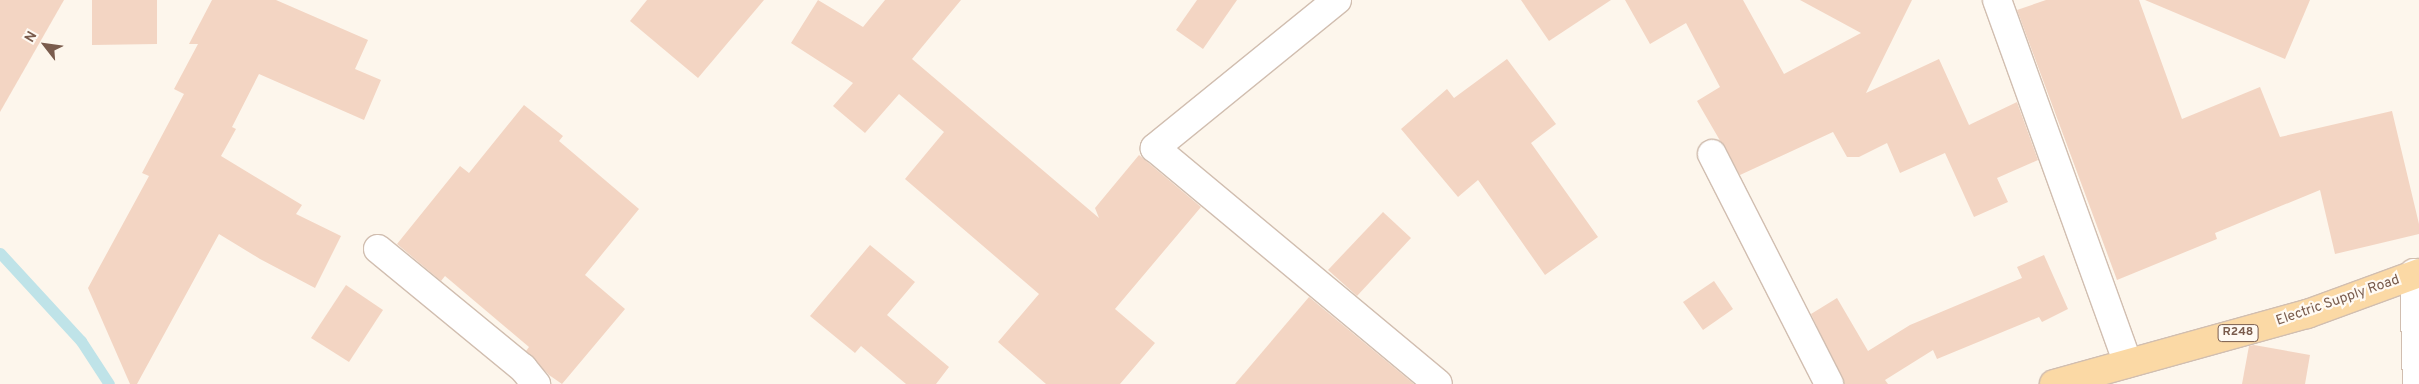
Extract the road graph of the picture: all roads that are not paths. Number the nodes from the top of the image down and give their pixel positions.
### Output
1 (1337, 0) edge
2 (1997, 0) edge
3 (1712, 154) dead end
4 (378, 249) dead end
5 (2417, 273) edge
6 (2128, 363) junction
7 (536, 384) edge
8 (1438, 384) edge
9 (1829, 384) edge
10 (2054, 384) edge
11 (2417, 384) edge

1 - 8 street
2 - 6 street
3 - 9 street
4 - 7 street
5 - 6 main road, Electric Supply Road / R248
5 - 11 street
6 - 10 main road, Electric Supply Road / R248

